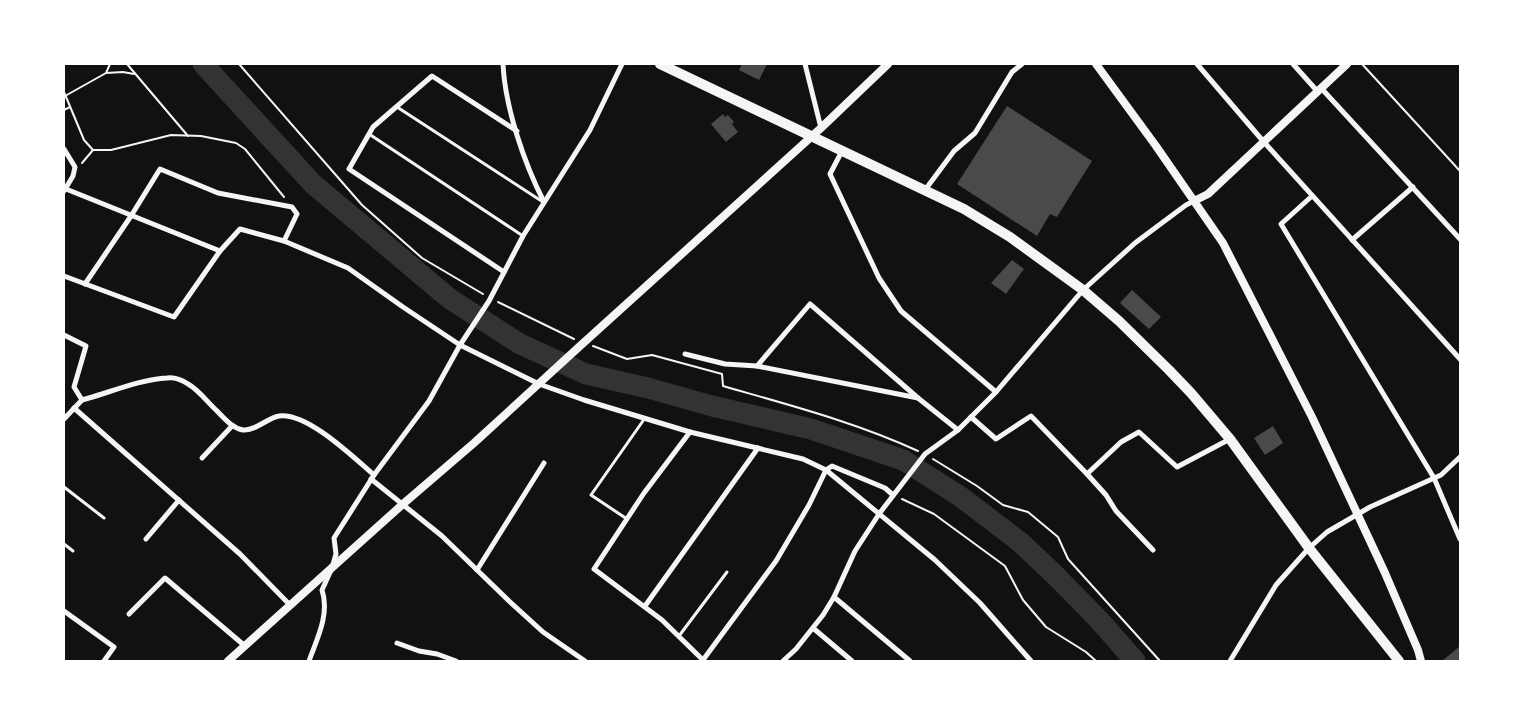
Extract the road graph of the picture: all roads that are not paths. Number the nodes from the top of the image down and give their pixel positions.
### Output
1 (502, 64) edge
2 (622, 64) edge
3 (660, 64) edge
4 (805, 64) edge
5 (888, 64) edge
6 (1022, 64) edge
7 (1096, 64) edge
8 (1197, 64) edge
9 (1293, 64) edge
10 (1347, 64) edge
11 (1319, 90) junction
12 (397, 107) junction
13 (821, 128) junction
14 (517, 131) junction
15 (370, 134) junction
16 (811, 136) junction
17 (1263, 141) junction
18 (64, 149) edge
19 (842, 151) junction
20 (1413, 187) junction
21 (65, 190) edge
22 (925, 190) junction
23 (1312, 196) junction
24 (1194, 201) junction
25 (544, 202) junction
26 (131, 216) junction
27 (523, 236) junction
28 (1460, 239) edge
29 (1352, 240) junction
30 (284, 241) junction
31 (220, 251) junction
32 (504, 272) junction
33 (64, 276) edge
34 (85, 284) junction
35 (1083, 290) junction
36 (64, 335) edge
37 (461, 344) junction
38 (685, 354) dead end
39 (1460, 359) edge
40 (757, 366) junction
41 (542, 381) junction
42 (996, 392) junction
43 (918, 398) junction
44 (82, 400) junction
45 (74, 408) junction
46 (645, 417) junction
47 (971, 417) junction
48 (64, 419) edge
49 (232, 426) junction
50 (958, 430) junction
51 (690, 432) junction
52 (1230, 439) junction
53 (758, 448) junction
54 (1460, 457) edge
55 (202, 458) dead end
56 (544, 463) dead end
57 (826, 470) junction
58 (1087, 474) junction
59 (372, 477) junction
60 (1434, 478) junction
61 (64, 486) edge
62 (894, 493) junction
63 (179, 500) junction
64 (403, 504) junction
65 (878, 514) junction
66 (1358, 515) junction
67 (104, 518) dead end
68 (627, 519) junction
69 (146, 539) dead end
70 (1460, 539) edge
71 (64, 544) edge
72 (1309, 548) junction
73 (1153, 550) dead end
74 (73, 551) dead end
75 (332, 568) junction
76 (477, 570) junction
77 (727, 572) dead end
78 (834, 597) junction
79 (290, 605) junction
80 (644, 606) junction
81 (64, 611) edge
82 (129, 614) dead end
83 (814, 628) junction
84 (679, 636) junction
85 (397, 643) dead end
86 (245, 646) junction
87 (104, 661) edge
88 (228, 661) edge
89 (309, 661) edge
90 (456, 661) edge
91 (585, 661) edge
92 (704, 661) edge
93 (784, 661) edge
94 (852, 661) edge
95 (910, 661) edge
96 (1031, 661) edge
97 (1230, 661) edge
98 (1399, 661) edge
99 (1421, 661) edge

1 - 14 street
2 - 25 street
3 - 16 main road
4 - 13 street
5 - 13 street
6 - 22 street
7 - 24 street
8 - 17 street
9 - 11 street
10 - 11 street
11 - 17 street
11 - 20 street
12 - 14 street
12 - 15 street
12 - 25 lane
13 - 16 street
14 - 25 street
15 - 27 lane
15 - 32 street
16 - 19 main road
16 - 41 street
17 - 23 street
17 - 24 street
18 - 21 street
19 - 22 main road
19 - 42 street
20 - 28 street
20 - 29 street
21 - 26 street
22 - 35 main road
23 - 29 street
23 - 60 street
24 - 35 street
24 - 66 street
25 - 27 street
26 - 30 street
26 - 31 street
26 - 34 street
27 - 32 street
29 - 39 street
30 - 31 street
30 - 37 street
31 - 34 street
32 - 37 street
33 - 34 street
35 - 42 street
35 - 52 main road
36 - 44 street
37 - 41 street
37 - 59 street
38 - 40 street
40 - 43 street
40 - 43 street
41 - 46 street
41 - 64 street
42 - 47 street
43 - 50 street
44 - 45 street
44 - 49 street
45 - 48 street
45 - 63 street
46 - 51 street
46 - 68 lane
47 - 50 street
47 - 58 street
49 - 55 street
49 - 59 street
50 - 62 street
51 - 53 street
51 - 68 street
52 - 58 street
52 - 72 main road
53 - 57 street
53 - 80 street
54 - 60 street
56 - 76 street
57 - 62 street
57 - 65 street
57 - 92 street
58 - 73 street
59 - 64 street
59 - 75 street
60 - 66 street
60 - 70 street
61 - 67 lane
62 - 65 street
63 - 69 street
63 - 79 street
64 - 75 street
64 - 76 street
65 - 78 street
65 - 96 street
66 - 72 street
66 - 99 street
68 - 80 street
71 - 74 lane
72 - 97 street
72 - 98 main road
75 - 79 street
75 - 89 street
76 - 91 street
77 - 84 lane
78 - 83 street
78 - 95 street
79 - 86 street
80 - 84 street
81 - 87 street
82 - 86 street
83 - 93 street
83 - 94 street
84 - 92 street
85 - 90 street
86 - 88 street

